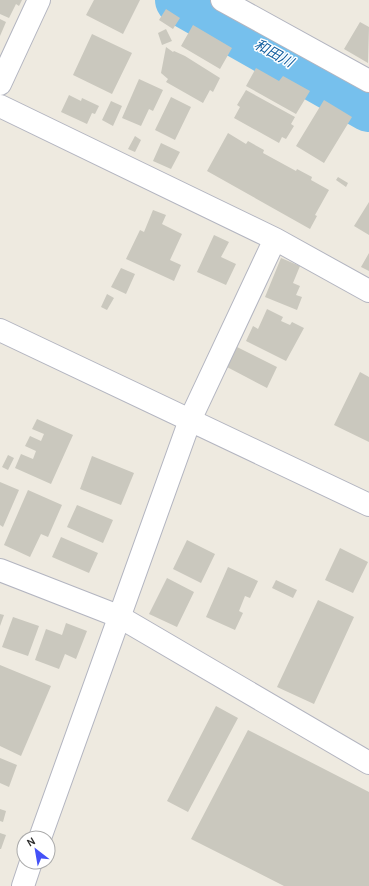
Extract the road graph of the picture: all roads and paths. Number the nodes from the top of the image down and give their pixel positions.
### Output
1 (39, 0) edge
2 (222, 0) edge
3 (369, 81) edge
4 (0, 84) edge
5 (0, 106) edge
6 (275, 239) junction
7 (369, 291) edge
8 (0, 330) edge
9 (190, 420) junction
10 (369, 505) edge
11 (0, 570) edge
12 (118, 616) junction
13 (369, 763) edge
14 (43, 830) edge
15 (28, 870) edge
16 (23, 886) edge

1 - 4 street
2 - 3 street
5 - 6 street
6 - 7 street
6 - 9 street
8 - 9 street
9 - 10 street
9 - 12 street
11 - 12 street
12 - 13 street
12 - 14 street
15 - 16 street

